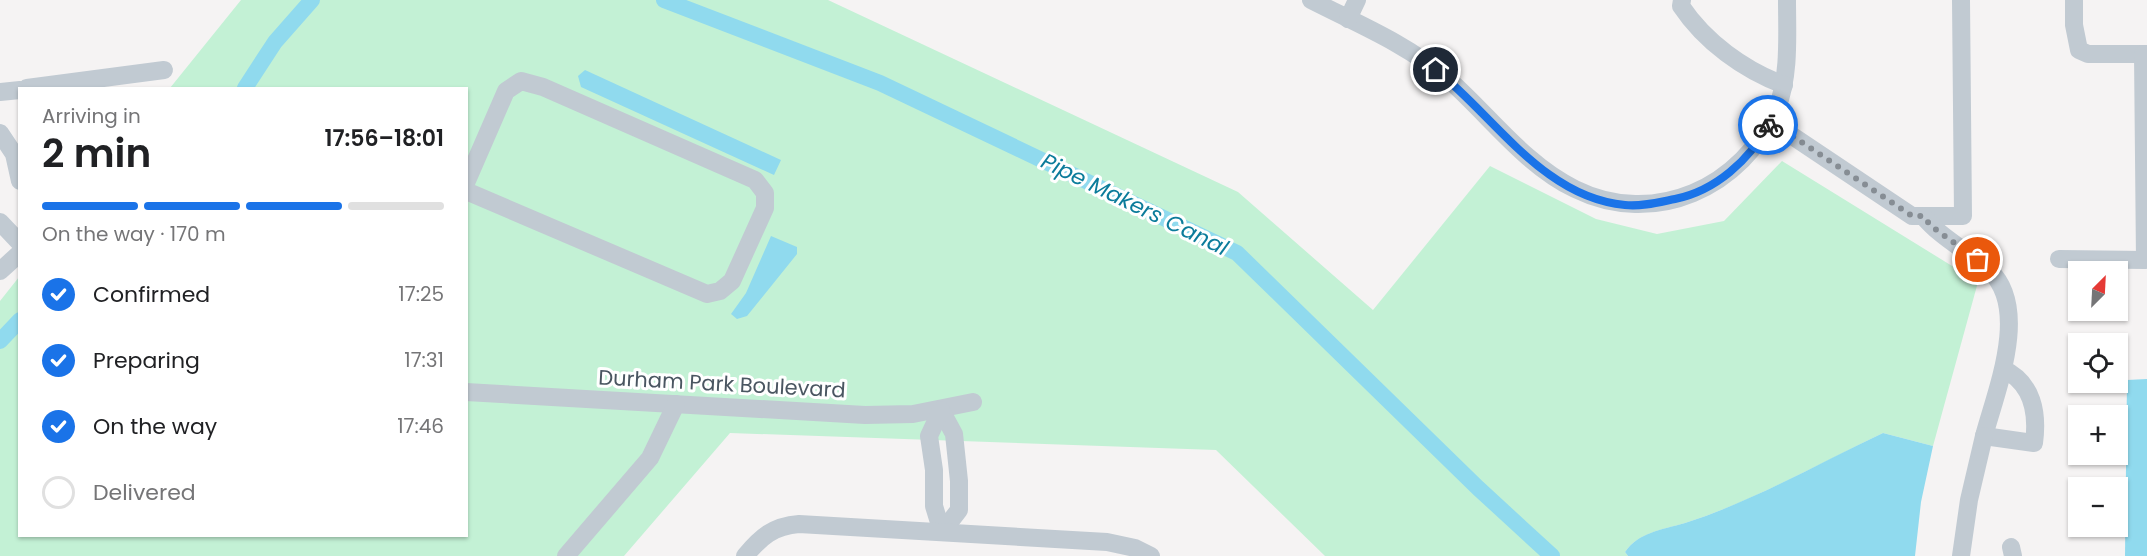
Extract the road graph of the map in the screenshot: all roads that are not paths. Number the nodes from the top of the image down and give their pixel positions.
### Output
1 (1311, 0) edge
2 (1357, 0) edge
3 (1682, 0) edge
4 (1787, 0) edge
5 (1961, 0) edge
6 (2074, 0) edge
7 (1348, 19) junction
8 (2145, 54) edge
9 (164, 70) dead end
10 (130, 82) edge
11 (1784, 85) junction
12 (44, 87) edge
13 (18, 90) edge
14 (0, 92) edge
15 (1770, 121) junction
16 (0, 133) edge
17 (18, 174) edge
18 (468, 178) edge
19 (468, 192) edge
20 (1923, 216) junction
21 (0, 222) edge
22 (18, 241) edge
23 (2059, 260) dead end
24 (2146, 260) edge
25 (2003, 369) junction
26 (468, 392) edge
27 (973, 402) dead end
28 (676, 404) junction
29 (941, 410) junction
30 (1984, 436) junction
31 (958, 460) junction
32 (933, 462) junction
33 (942, 532) junction
34 (566, 556) edge
35 (745, 556) edge
36 (1151, 556) edge
37 (1961, 556) edge

1 - 7 street
2 - 7 street
3 - 11 street
4 - 11 street
5 - 20 street
6 - 8 street
7 - 15 street
8 - 24 street
9 - 10 street
10 - 12 street
11 - 15 street
13 - 14 street
15 - 20 street
16 - 17 street
18 - 19 street
20 - 25 street
21 - 22 street
23 - 24 street
25 - 30 street
25 - 30 street
26 - 28 street, Durham Park Boulevard
27 - 29 street, Durham Park Boulevard
28 - 29 street, Durham Park Boulevard
28 - 34 street
29 - 31 street
29 - 32 street
30 - 37 street
31 - 32 street
31 - 33 street
32 - 33 street
33 - 35 street
33 - 36 street

